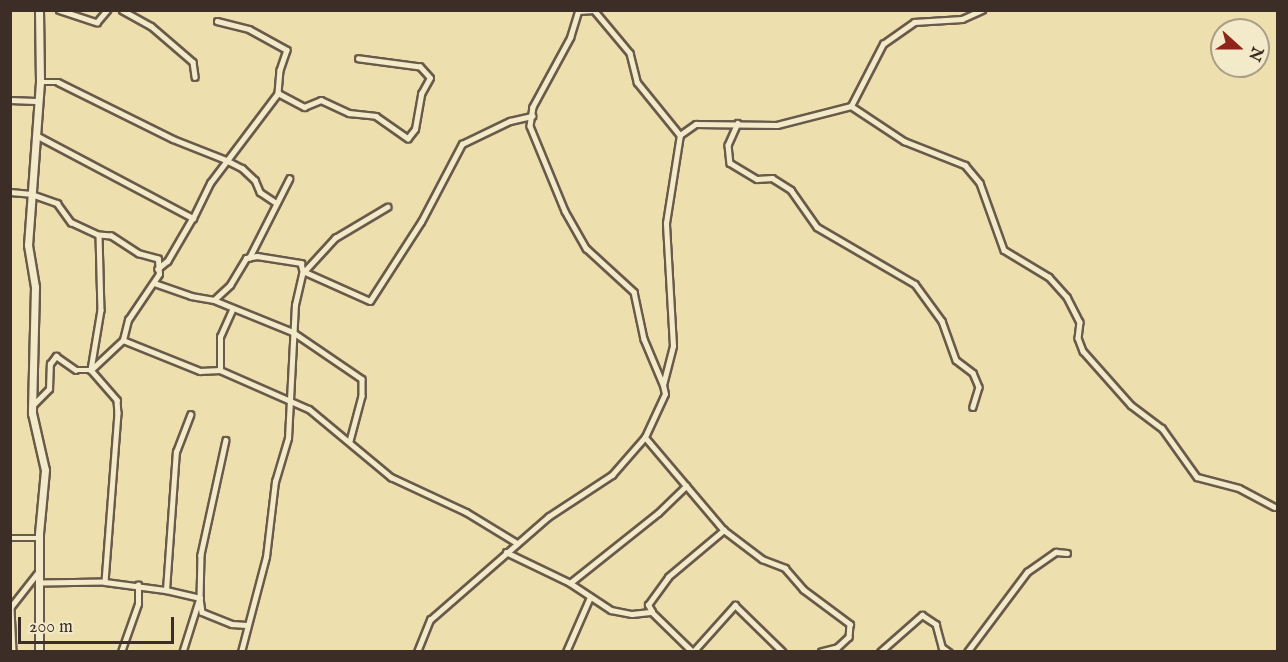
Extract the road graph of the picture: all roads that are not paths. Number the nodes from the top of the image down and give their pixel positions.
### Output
1 (39, 10) edge
2 (59, 10) edge
3 (106, 10) edge
4 (122, 10) edge
5 (594, 10) edge
6 (982, 10) edge
7 (579, 11) edge
8 (217, 21) dead end
9 (359, 59) dead end
10 (195, 77) dead end
11 (40, 82) junction
12 (278, 93) junction
13 (10, 100) edge
14 (35, 101) junction
15 (851, 105) junction
16 (532, 116) junction
17 (738, 123) junction
18 (34, 134) junction
19 (680, 135) junction
20 (226, 160) junction
21 (289, 179) dead end
22 (10, 192) edge
23 (31, 194) junction
24 (275, 202) junction
25 (387, 207) dead end
26 (193, 218) junction
27 (99, 235) junction
28 (249, 258) junction
29 (158, 269) junction
30 (303, 272) junction
31 (154, 283) junction
32 (214, 300) junction
33 (232, 310) junction
34 (293, 332) junction
35 (123, 340) junction
36 (91, 370) junction
37 (220, 370) junction
38 (663, 385) junction
39 (292, 401) junction
40 (32, 406) junction
41 (973, 407) dead end
42 (190, 415) dead end
43 (645, 437) junction
44 (226, 440) dead end
45 (350, 441) junction
46 (686, 486) junction
47 (1274, 507) dead end
48 (724, 530) junction
49 (10, 538) edge
50 (40, 538) junction
51 (517, 543) junction
52 (506, 552) junction
53 (1067, 553) dead end
54 (39, 571) junction
55 (105, 582) junction
56 (42, 583) junction
57 (570, 583) junction
58 (138, 585) junction
59 (166, 590) junction
60 (590, 597) junction
61 (200, 598) junction
62 (11, 608) edge
63 (652, 612) junction
64 (246, 625) junction
65 (13, 651) edge
66 (39, 651) edge
67 (121, 651) edge
68 (183, 651) edge
69 (241, 651) edge
70 (417, 651) edge
71 (566, 651) edge
72 (693, 651) edge
73 (783, 651) edge
74 (821, 651) edge
75 (880, 651) edge
76 (950, 651) edge
77 (967, 651) edge

1 - 11 street
2 - 3 street
4 - 10 street
5 - 7 street
5 - 19 street
6 - 15 street
7 - 16 street
8 - 12 street
9 - 12 street
11 - 14 street
11 - 20 street
12 - 20 street
13 - 14 street
14 - 18 street
15 - 17 street
15 - 47 street
16 - 30 street
16 - 38 street
17 - 19 street
17 - 41 street
18 - 23 street
18 - 26 street
19 - 38 street
20 - 24 street
20 - 26 street
21 - 24 street
22 - 23 street
23 - 27 street
23 - 40 street
24 - 28 street
25 - 30 street
26 - 29 street
27 - 29 street
27 - 36 street
28 - 30 street
28 - 32 street
29 - 31 street
30 - 34 street
31 - 32 street
31 - 35 street
32 - 33 street
33 - 34 street
33 - 37 street
34 - 39 street
34 - 45 street
35 - 36 street
35 - 37 street
36 - 40 street
36 - 55 street
37 - 39 street
38 - 43 street
39 - 45 street
39 - 64 street
40 - 50 street
42 - 59 street
43 - 46 street
43 - 51 street
44 - 61 street
45 - 51 street
46 - 48 street
46 - 57 street
48 - 63 street
48 - 74 street
49 - 50 street
50 - 54 street
51 - 52 street
52 - 57 street
52 - 70 street
53 - 77 street
54 - 56 street
54 - 62 street
55 - 56 street
55 - 58 street
56 - 66 street
57 - 60 street
58 - 59 street
58 - 67 street
59 - 61 street
60 - 63 street
60 - 71 street
61 - 64 street
61 - 68 street
62 - 65 street
63 - 72 street
64 - 69 street
72 - 73 street
75 - 76 street

